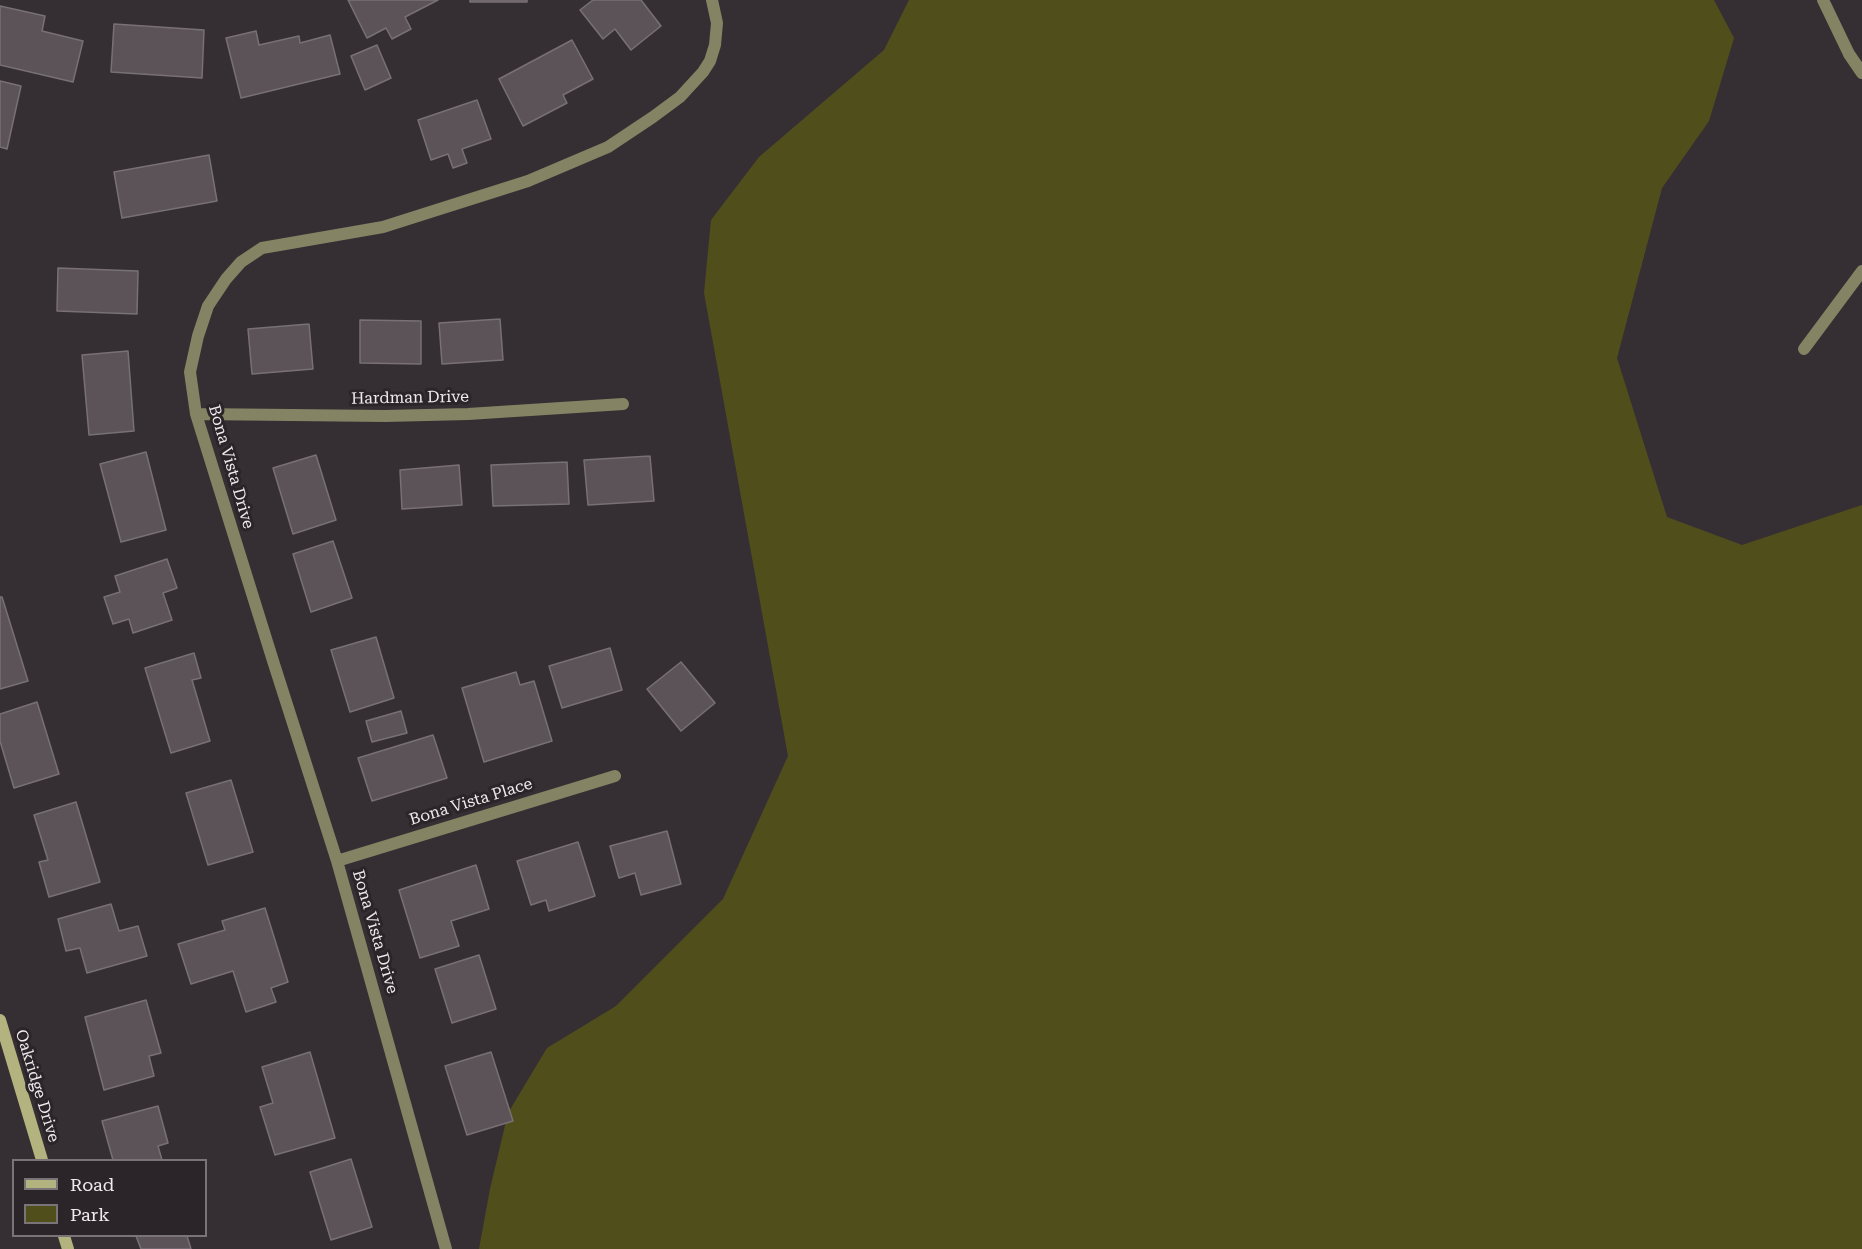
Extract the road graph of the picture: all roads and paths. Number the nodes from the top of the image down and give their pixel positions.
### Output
1 (712, 0) edge
2 (1823, 0) edge
3 (1862, 73) edge
4 (1862, 271) edge
5 (1804, 349) dead end
6 (623, 404) dead end
7 (196, 414) junction
8 (615, 776) dead end
9 (337, 861) junction
10 (0, 1020) edge
11 (41, 1159) edge
12 (446, 1249) edge

1 - 7 street, Bona Vista Drive
2 - 3 street
4 - 5 street
6 - 7 street, Hardman Drive
7 - 9 street, Bona Vista Drive
8 - 9 street, Bona Vista Place
9 - 12 street, Bona Vista Drive
10 - 11 street, Oakridge Drive

